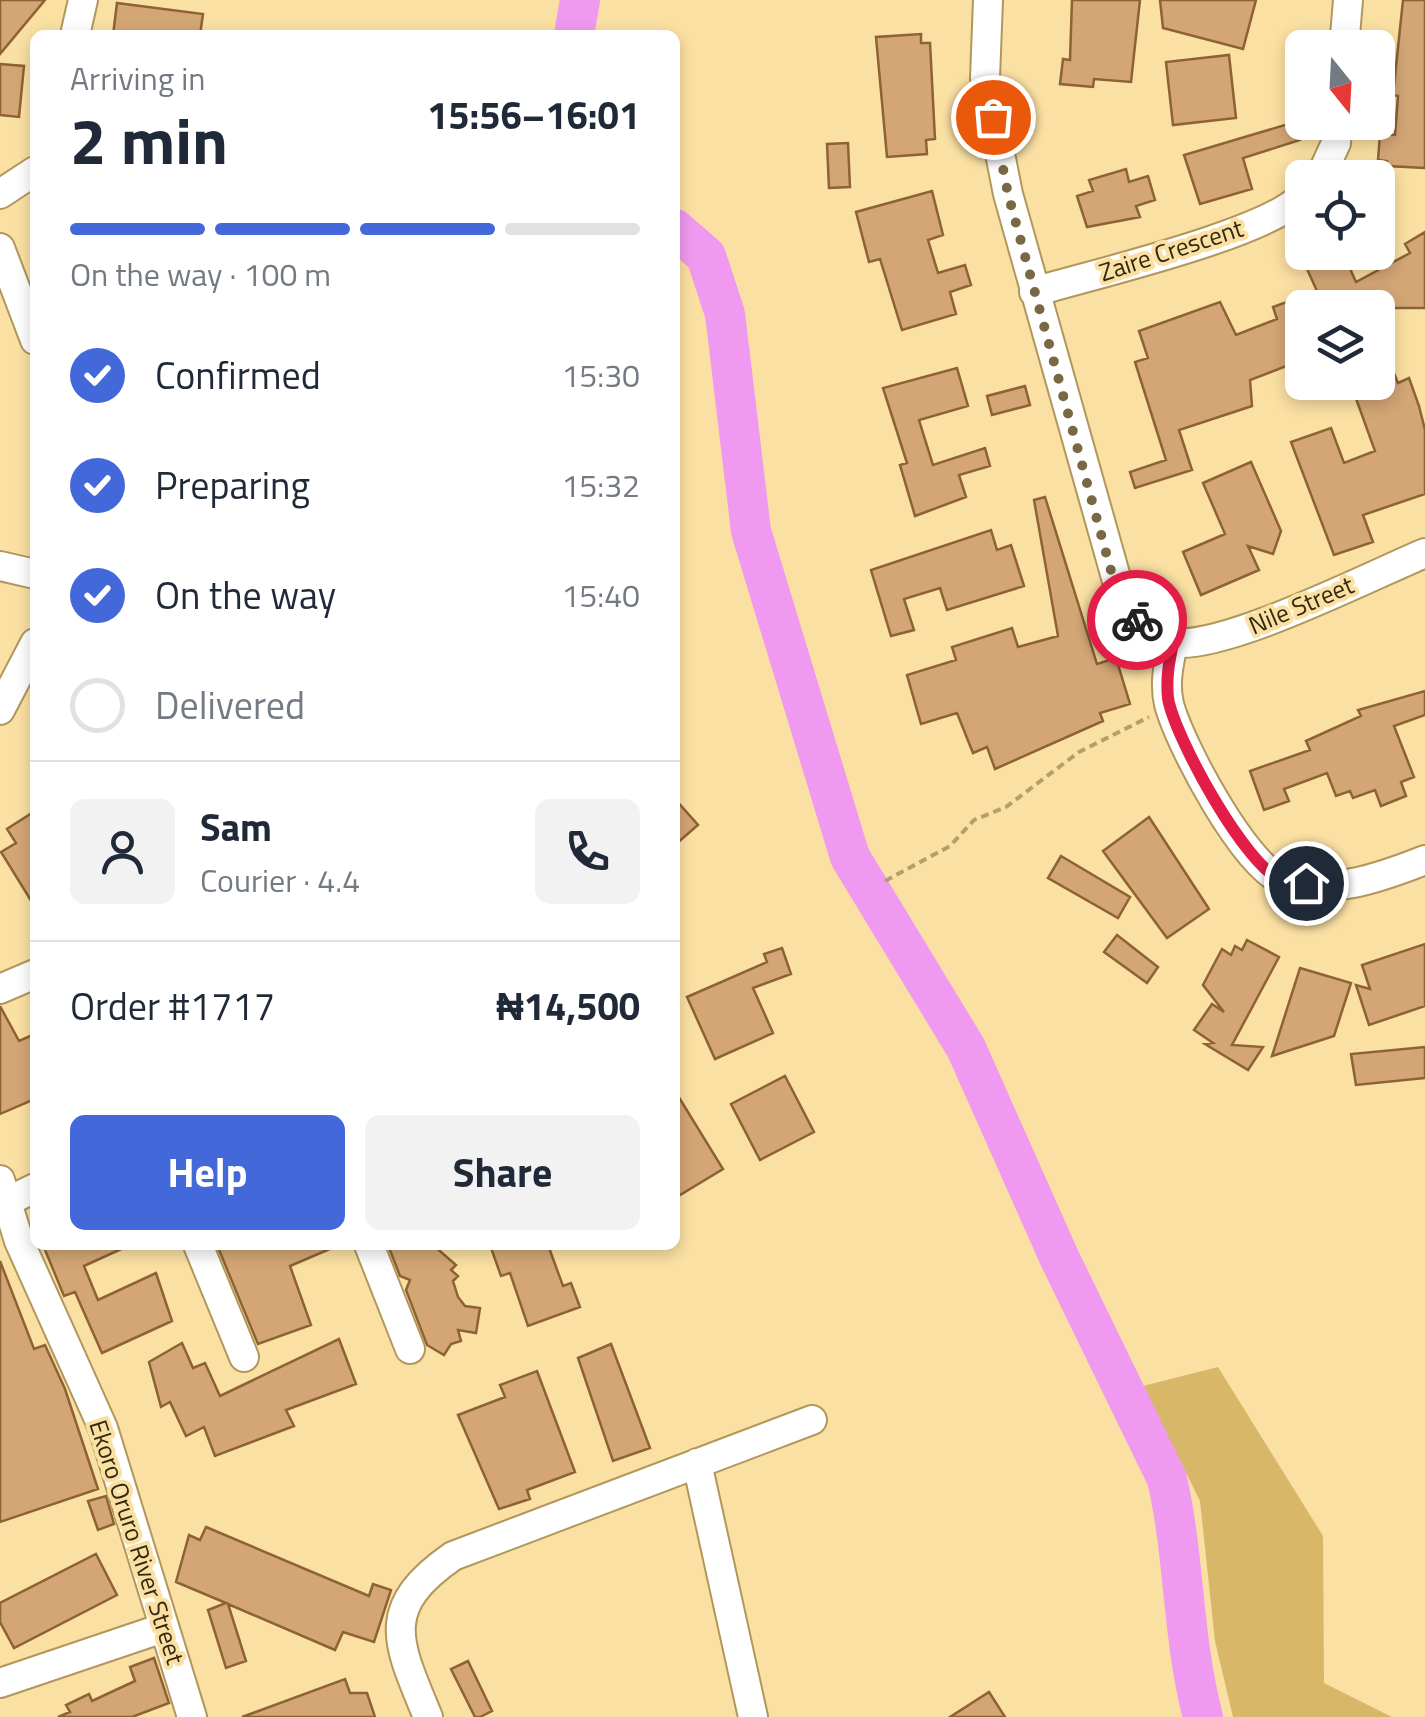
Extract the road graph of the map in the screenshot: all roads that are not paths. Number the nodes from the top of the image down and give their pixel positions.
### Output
1 (82, 0) edge
2 (988, 0) edge
3 (1348, 0) edge
4 (76, 30) edge
5 (1346, 30) edge
6 (30, 174) edge
7 (0, 194) edge
8 (1285, 210) edge
9 (0, 248) edge
10 (1034, 292) junction
11 (30, 327) edge
12 (1425, 553) edge
13 (0, 566) edge
14 (30, 573) edge
15 (1173, 643) junction
16 (30, 653) edge
17 (0, 710) edge
18 (1425, 860) edge
19 (30, 976) edge
20 (0, 989) edge
21 (30, 1189) edge
22 (2, 1196) edge
23 (200, 1250) edge
24 (371, 1250) edge
25 (410, 1348) dead end
26 (244, 1357) dead end
27 (812, 1420) dead end
28 (697, 1464) junction
29 (164, 1628) junction
30 (0, 1683) edge
31 (192, 1717) edge
32 (428, 1717) edge
33 (752, 1717) edge

1 - 4 street
2 - 10 street
3 - 5 street
6 - 7 street
8 - 10 street, Zaire Crescent
9 - 11 street
10 - 15 street
12 - 15 street, Nile Street
13 - 14 street
15 - 18 street
16 - 17 street
19 - 20 street
21 - 22 street
22 - 29 street, Ekoro Oruro River Street
23 - 26 street
24 - 25 street
27 - 28 street
28 - 32 street
28 - 33 street
29 - 30 street
29 - 31 street, Ekoro Oruro River Street

